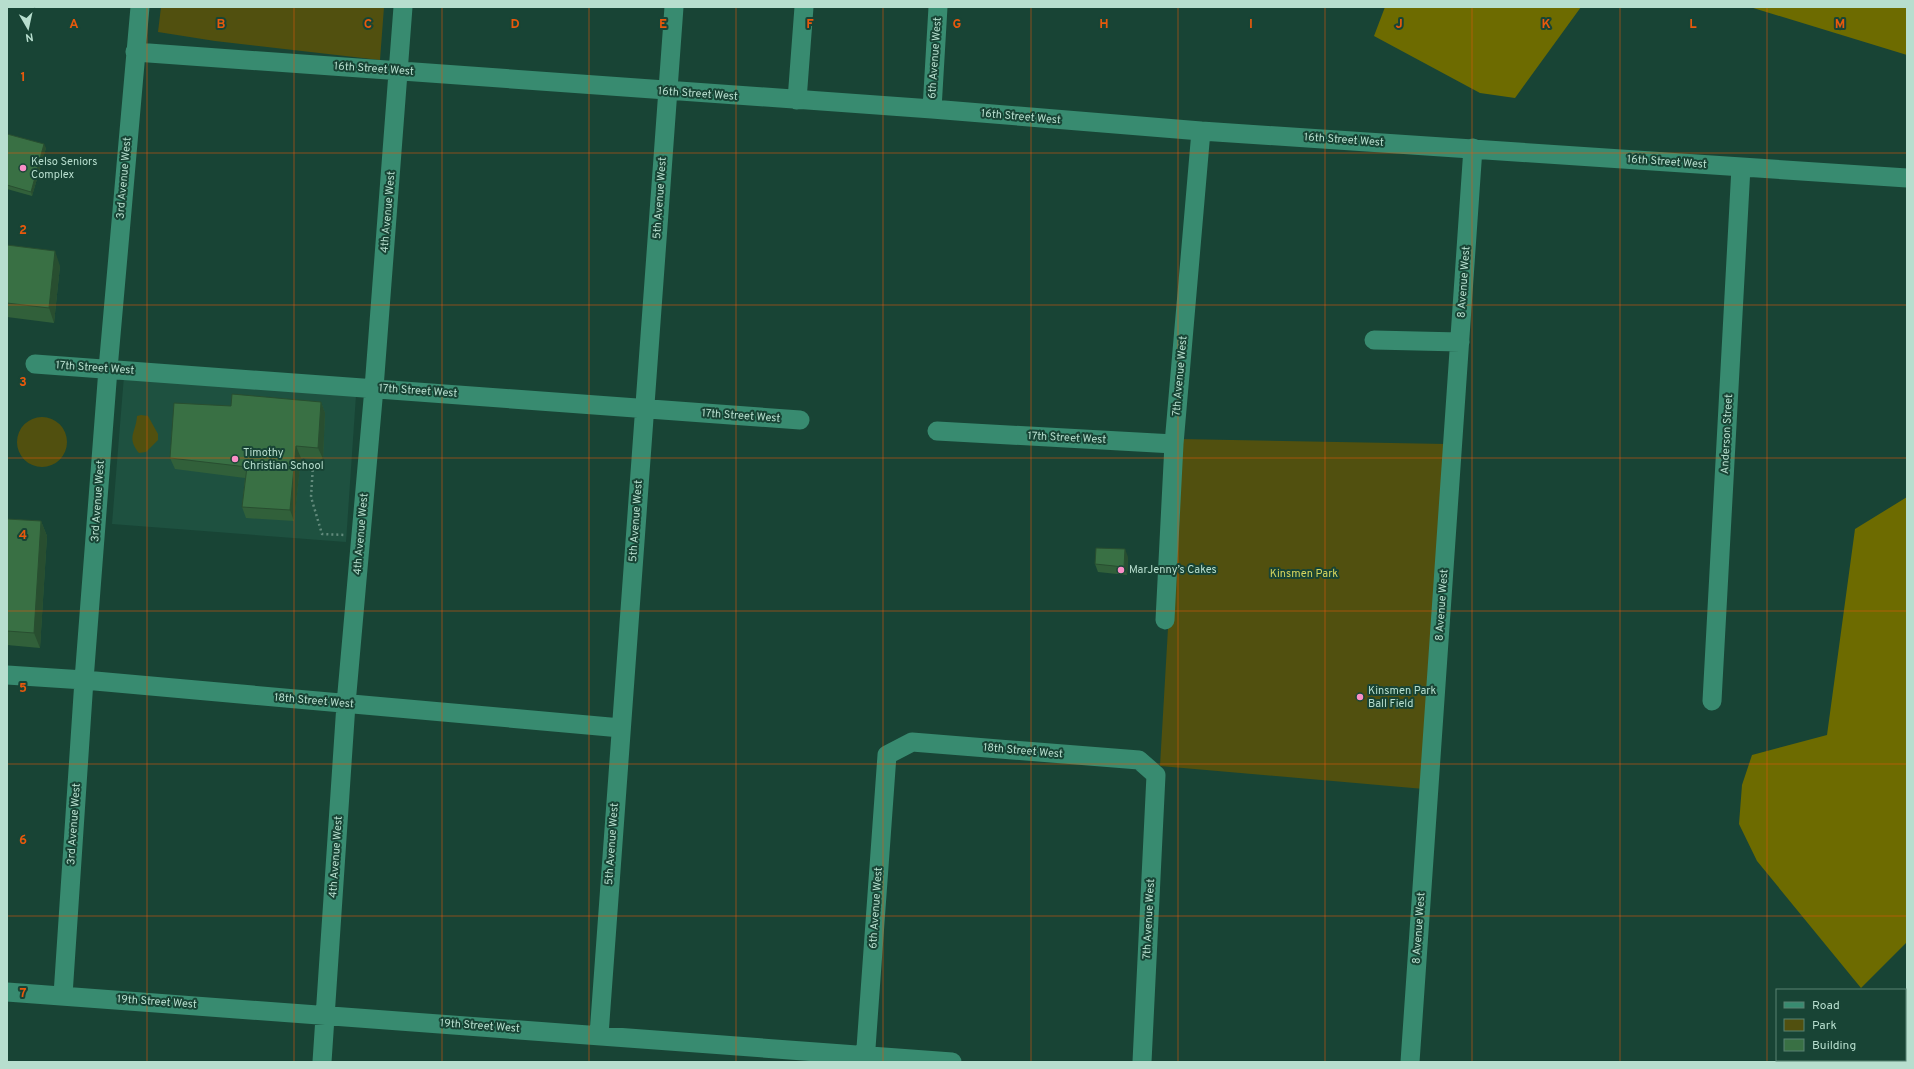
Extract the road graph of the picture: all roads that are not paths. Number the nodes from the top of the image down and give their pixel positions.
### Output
1 (140, 7) edge
2 (403, 7) edge
3 (674, 7) edge
4 (804, 7) edge
5 (938, 7) edge
6 (135, 52) junction
7 (399, 70) junction
8 (668, 92) junction
9 (797, 100) junction
10 (932, 109) junction
11 (1200, 132) junction
12 (1473, 148) junction
13 (1741, 167) junction
14 (1907, 178) edge
15 (1374, 340) dead end
16 (1460, 342) junction
17 (36, 364) dead end
18 (108, 369) junction
19 (374, 388) junction
20 (645, 409) junction
21 (800, 420) dead end
22 (937, 431) dead end
23 (1174, 444) junction
24 (1165, 620) dead end
25 (7, 676) edge
26 (84, 680) junction
27 (1712, 701) dead end
28 (346, 704) junction
29 (621, 728) junction
30 (887, 755) joint
31 (1156, 775) joint
32 (7, 992) edge
33 (63, 995) junction
34 (325, 1014) junction
35 (599, 1035) junction
36 (865, 1058) edge
37 (322, 1062) edge
38 (952, 1062) edge
39 (1142, 1062) edge
40 (1410, 1062) edge

1 - 6 street, 3rd Avenue West
2 - 7 street, 4th Avenue West
3 - 8 street, 5th Avenue West
4 - 9 street
5 - 10 street, 6th Avenue West
6 - 7 street, 16th Street West
6 - 18 street, 3rd Avenue West
7 - 8 street, 16th Street West
7 - 19 street, 4th Avenue West
8 - 9 street, 16th Street West
8 - 20 street, 5th Avenue West
9 - 10 street, 16th Street West
10 - 11 street, 16th Street West
11 - 12 street, 16th Street West
11 - 23 street, 7th Avenue West
12 - 13 street, 16th Street West
12 - 16 street, 8 Avenue West
13 - 14 street, 16th Street West
13 - 27 street, Anderson Street
15 - 16 street
16 - 40 street, 8 Avenue West
17 - 18 street, 17th Street West
18 - 19 street, 17th Street West
18 - 26 street, 3rd Avenue West
19 - 20 street, 17th Street West
19 - 28 street, 4th Avenue West
20 - 21 street, 17th Street West
20 - 29 street, 5th Avenue West
22 - 23 street, 17th Street West
23 - 24 street, 7th Avenue West
25 - 26 street, 18th Street West
26 - 28 street, 18th Street West
26 - 33 street, 3rd Avenue West
28 - 29 street, 18th Street West
28 - 34 street, 4th Avenue West
29 - 35 street, 5th Avenue West
30 - 31 street, 18th Street West
30 - 36 street, 6th Avenue West
31 - 39 street, 7th Avenue West
32 - 33 street, 19th Street West
33 - 34 street, 19th Street West
34 - 35 street, 19th Street West
34 - 37 street, 4th Avenue West
35 - 36 street, 19th Street West
36 - 38 street, 19th Street West

